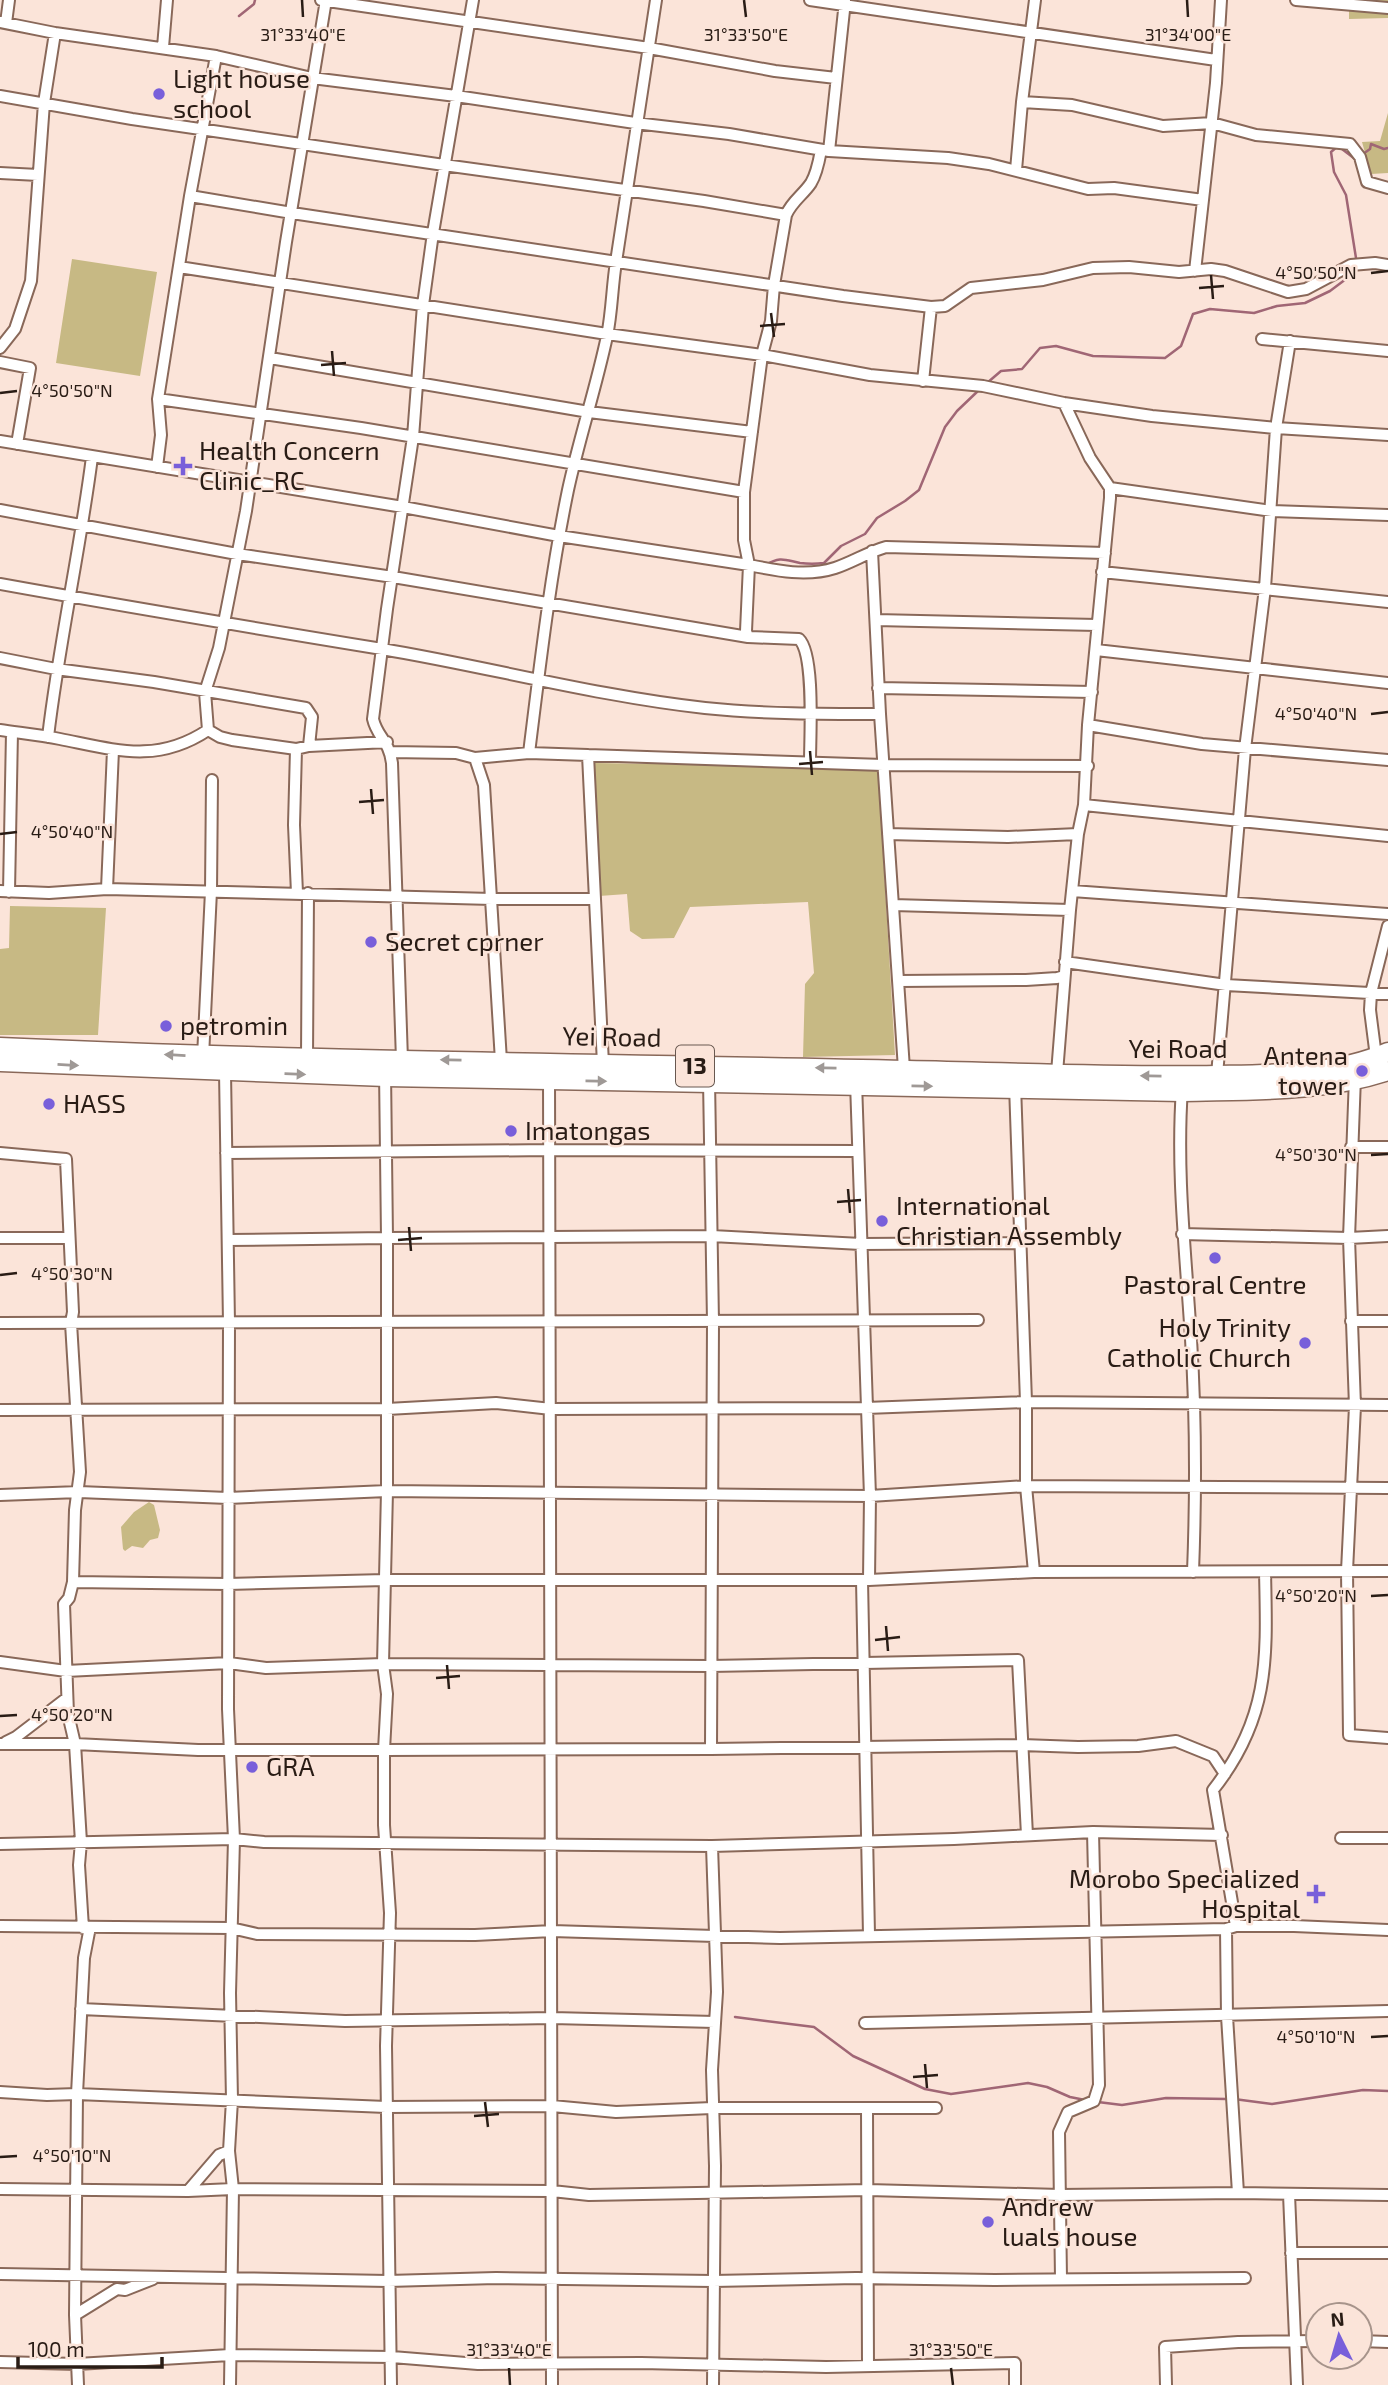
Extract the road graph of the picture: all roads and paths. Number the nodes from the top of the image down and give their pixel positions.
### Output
1 (9, 0) edge
2 (167, 0) edge
3 (324, 0) edge
4 (473, 0) edge
5 (656, 0) edge
6 (810, 0) edge
7 (1035, 0) edge
8 (1221, 0) edge
9 (1296, 0) edge
10 (845, 3) edge
11 (1388, 8) edge
12 (470, 22) junction
13 (3, 23) edge
14 (54, 33) junction
15 (1031, 34) junction
16 (163, 47) junction
17 (649, 48) junction
18 (216, 56) junction
19 (1216, 60) junction
20 (313, 78) junction
21 (836, 78) junction
22 (0, 96) edge
23 (456, 96) junction
24 (1022, 102) junction
25 (44, 103) junction
26 (635, 123) junction
27 (1212, 123) junction
28 (203, 129) junction
29 (304, 143) junction
30 (825, 151) junction
31 (444, 165) junction
32 (1017, 170) junction
33 (0, 173) edge
34 (38, 176) junction
35 (1388, 188) edge
36 (628, 191) junction
37 (190, 196) junction
38 (1203, 200) junction
39 (292, 213) junction
40 (786, 215) junction
41 (433, 233) junction
42 (616, 261) junction
43 (1388, 265) edge
44 (179, 267) junction
45 (1195, 271) junction
46 (281, 284) junction
47 (774, 285) junction
48 (423, 305) junction
49 (931, 307) junction
50 (607, 334) junction
51 (1262, 339) dead end
52 (1290, 341) junction
53 (0, 348) edge
54 (1388, 351) edge
55 (762, 355) junction
56 (270, 358) junction
57 (0, 362) edge
58 (923, 381) junction
59 (417, 382) junction
60 (158, 399) junction
61 (1064, 403) junction
62 (589, 412) junction
63 (262, 413) junction
64 (1276, 428) junction
65 (752, 432) junction
66 (1388, 435) edge
67 (413, 437) junction
68 (0, 441) edge
69 (17, 444) junction
70 (92, 457) junction
71 (574, 463) junction
72 (156, 467) junction
73 (250, 483) junction
74 (1110, 488) junction
75 (744, 492) junction
76 (403, 507) junction
77 (0, 510) edge
78 (1272, 512) junction
79 (1388, 515) edge
80 (83, 525) junction
81 (559, 536) junction
82 (872, 551) junction
83 (1105, 553) junction
84 (237, 554) junction
85 (749, 565) junction
86 (1102, 572) junction
87 (393, 577) junction
88 (0, 584) edge
89 (1265, 588) junction
90 (70, 596) junction
91 (1388, 602) edge
92 (548, 604) junction
93 (876, 620) junction
94 (224, 624) junction
95 (1097, 625) junction
96 (748, 638) junction
97 (383, 649) junction
98 (1096, 650) junction
99 (0, 658) edge
100 (1255, 667) junction
101 (56, 669) junction
102 (538, 681) junction
103 (1388, 683) edge
104 (878, 688) junction
105 (205, 692) junction
106 (1092, 692) junction
107 (809, 714) junction
108 (880, 714) junction
109 (1088, 725) junction
110 (0, 730) edge
111 (208, 730) junction
112 (12, 732) junction
113 (48, 737) junction
114 (309, 746) junction
115 (388, 747) junction
116 (1245, 749) junction
117 (113, 750) junction
118 (296, 750) junction
119 (529, 753) junction
120 (588, 755) junction
121 (475, 758) junction
122 (1388, 760) edge
123 (810, 761) junction
124 (883, 765) junction
125 (1088, 766) junction
126 (212, 780) dead end
127 (1084, 806) junction
128 (1239, 821) junction
129 (888, 834) junction
130 (1078, 834) junction
131 (1388, 836) edge
132 (107, 889) junction
133 (211, 891) junction
134 (1072, 891) junction
135 (5, 892) edge
136 (302, 893) junction
137 (398, 896) junction
138 (492, 899) junction
139 (595, 899) junction
140 (1232, 904) junction
141 (893, 905) junction
142 (1070, 910) junction
143 (1388, 914) edge
144 (1388, 926) edge
145 (1065, 962) junction
146 (1064, 976) junction
147 (899, 981) junction
148 (1226, 985) junction
149 (1371, 993) junction
150 (1388, 994) edge
151 (0, 1047) edge
152 (203, 1057) junction
153 (307, 1059) junction
154 (1384, 1060) edge
155 (501, 1061) junction
156 (0, 1062) edge
157 (548, 1062) junction
158 (603, 1064) junction
159 (391, 1066) junction
160 (904, 1069) junction
161 (225, 1072) junction
162 (1057, 1073) junction
163 (1355, 1073) junction
164 (709, 1075) junction
165 (1217, 1075) junction
166 (856, 1077) junction
167 (549, 1080) junction
168 (1015, 1080) junction
169 (1183, 1084) junction
170 (1352, 1147) junction
171 (1388, 1147) edge
172 (550, 1150) junction
173 (387, 1151) junction
174 (710, 1151) junction
175 (858, 1152) junction
176 (0, 1153) edge
177 (226, 1153) junction
178 (1182, 1234) junction
179 (712, 1236) junction
180 (1388, 1236) edge
181 (0, 1238) edge
182 (69, 1238) junction
183 (387, 1238) junction
184 (551, 1238) junction
185 (1349, 1238) junction
186 (228, 1240) junction
187 (1020, 1242) junction
188 (861, 1244) junction
189 (978, 1320) dead end
190 (1351, 1321) junction
191 (1388, 1321) edge
192 (551, 1322) junction
193 (713, 1322) junction
194 (863, 1322) junction
195 (0, 1323) edge
196 (71, 1323) junction
197 (229, 1323) junction
198 (387, 1323) junction
199 (1026, 1402) junction
200 (1194, 1404) junction
201 (1388, 1405) edge
202 (1355, 1406) junction
203 (713, 1407) junction
204 (866, 1408) junction
205 (75, 1409) junction
206 (228, 1409) junction
207 (387, 1409) junction
208 (551, 1409) junction
209 (0, 1410) edge
210 (1026, 1486) junction
211 (1196, 1486) junction
212 (1349, 1488) junction
213 (1388, 1488) edge
214 (387, 1491) junction
215 (79, 1492) junction
216 (551, 1492) junction
217 (713, 1494) junction
218 (0, 1495) edge
219 (870, 1496) junction
220 (228, 1498) junction
221 (1347, 1571) junction
222 (1388, 1571) edge
223 (1034, 1572) junction
224 (1193, 1572) junction
225 (1265, 1572) junction
226 (385, 1580) junction
227 (866, 1580) junction
228 (551, 1581) junction
229 (711, 1581) junction
230 (73, 1582) junction
231 (228, 1584) junction
232 (0, 1662) edge
233 (864, 1662) junction
234 (229, 1663) junction
235 (383, 1664) junction
236 (551, 1665) junction
237 (710, 1666) junction
238 (66, 1671) junction
239 (67, 1698) junction
240 (1388, 1738) edge
241 (0, 1744) edge
242 (75, 1744) junction
243 (1022, 1745) junction
244 (867, 1747) junction
245 (229, 1749) junction
246 (711, 1749) junction
247 (384, 1750) junction
248 (551, 1750) junction
249 (1226, 1774) junction
250 (1093, 1832) junction
251 (1027, 1835) junction
252 (1222, 1835) junction
253 (1341, 1838) dead end
254 (1388, 1838) edge
255 (234, 1839) junction
256 (869, 1841) junction
257 (81, 1842) junction
258 (384, 1843) junction
259 (0, 1844) edge
260 (551, 1844) junction
261 (712, 1846) junction
262 (0, 1926) edge
263 (87, 1928) junction
264 (231, 1928) junction
265 (1231, 1928) junction
266 (1388, 1930) edge
267 (552, 1931) junction
268 (1097, 1931) junction
269 (389, 1934) junction
270 (716, 1935) junction
271 (869, 1935) junction
272 (81, 2009) junction
273 (1388, 2011) edge
274 (231, 2016) junction
275 (1099, 2016) junction
276 (1227, 2016) junction
277 (552, 2018) junction
278 (387, 2019) junction
279 (715, 2022) junction
280 (865, 2023) dead end
281 (0, 2092) edge
282 (77, 2094) junction
283 (232, 2100) junction
284 (552, 2106) junction
285 (386, 2107) junction
286 (712, 2108) junction
287 (867, 2108) junction
288 (936, 2108) dead end
289 (229, 2151) junction
290 (0, 2189) edge
291 (233, 2189) junction
292 (76, 2190) junction
293 (387, 2190) junction
294 (868, 2190) junction
295 (552, 2191) junction
296 (714, 2191) junction
297 (188, 2192) junction
298 (1238, 2193) junction
299 (1289, 2194) junction
300 (1060, 2195) junction
301 (1388, 2195) edge
302 (1291, 2253) junction
303 (1388, 2253) edge
304 (0, 2274) edge
305 (75, 2275) junction
306 (158, 2277) junction
307 (232, 2278) junction
308 (868, 2278) junction
309 (1245, 2278) dead end
310 (1062, 2279) junction
311 (388, 2281) junction
312 (552, 2281) junction
313 (713, 2281) junction
314 (75, 2315) junction
315 (1296, 2341) junction
316 (1304, 2341) edge
317 (230, 2356) junction
318 (392, 2357) junction
319 (0, 2362) edge
320 (77, 2364) junction
321 (552, 2365) junction
322 (714, 2366) junction
323 (868, 2366) junction
324 (78, 2385) edge
325 (230, 2385) edge
326 (391, 2385) edge
327 (552, 2385) edge
328 (713, 2385) edge
329 (1015, 2385) edge
330 (1166, 2385) edge
331 (1297, 2385) edge

1 - 13 street
2 - 16 street
3 - 12 street
3 - 20 street
4 - 12 street
5 - 17 street
6 - 10 street
7 - 15 street
8 - 19 street
9 - 11 street
10 - 15 street
10 - 21 street
12 - 17 street
12 - 23 street
13 - 14 street
14 - 16 street
14 - 25 street
15 - 19 street
15 - 24 street
16 - 18 street
17 - 21 street
17 - 26 street
18 - 20 street
18 - 28 street
19 - 27 street
20 - 23 street
20 - 29 street
21 - 30 street
22 - 25 street
23 - 26 street
23 - 31 street
24 - 27 street
24 - 32 street
25 - 28 street
25 - 34 street
26 - 30 street
26 - 36 street
27 - 35 street
27 - 38 street
28 - 29 street
28 - 37 street
29 - 31 street
29 - 39 street
30 - 32 street
30 - 40 street
31 - 36 street
31 - 41 street
32 - 38 street
33 - 34 street
34 - 53 street
36 - 40 street
36 - 42 street
37 - 39 street
37 - 44 street
38 - 45 street
39 - 41 street
39 - 46 street
40 - 47 street
41 - 42 street
41 - 48 street
42 - 47 street
42 - 50 street
43 - 45 street
44 - 46 street
44 - 60 street
45 - 49 street
46 - 48 street
46 - 56 street
47 - 49 street
47 - 55 street
48 - 50 street
48 - 59 street
49 - 58 street
50 - 55 street
50 - 62 street
51 - 52 street
52 - 54 street
52 - 64 street
55 - 58 street
55 - 65 street
56 - 59 street
56 - 63 street
57 - 69 street
58 - 61 street
59 - 62 street
59 - 67 street
60 - 63 street
60 - 72 street
61 - 64 street
61 - 74 street
62 - 65 street
62 - 71 street
63 - 67 street
63 - 73 street
64 - 66 street
64 - 78 street
65 - 75 street
67 - 71 street
67 - 76 street
68 - 69 street
69 - 70 street
70 - 72 street
70 - 80 street
71 - 75 street
71 - 81 street
72 - 73 street
73 - 76 street
73 - 84 street
74 - 78 street
74 - 83 street
75 - 85 street
76 - 81 street
76 - 87 street
77 - 80 street
78 - 79 street
78 - 89 street
80 - 84 street
80 - 90 street
81 - 85 street
81 - 92 street
82 - 83 street
82 - 85 street
82 - 93 street
83 - 86 street
84 - 87 street
84 - 94 street
85 - 96 street
86 - 89 street
86 - 95 street
87 - 92 street
87 - 97 street
88 - 90 street
89 - 91 street
89 - 100 street
90 - 94 street
90 - 101 street
92 - 96 street
92 - 102 street
93 - 95 street
93 - 104 street
94 - 97 street
94 - 105 street
95 - 98 street
96 - 107 street
97 - 102 street
97 - 115 street
98 - 100 street
98 - 106 street
99 - 101 street
100 - 103 street
100 - 116 street
101 - 105 street
101 - 113 street
102 - 107 street
102 - 119 street
104 - 106 street
104 - 108 street
105 - 111 street
105 - 114 street
106 - 109 street
107 - 108 street
107 - 123 street
108 - 124 street
109 - 116 street
109 - 125 street
110 - 112 street
111 - 117 street
111 - 118 street
112 - 113 street
112 - 135 street
113 - 117 street
114 - 115 street
114 - 118 street
115 - 121 street
115 - 137 street
116 - 122 street
116 - 128 street
117 - 132 street
118 - 136 street
119 - 120 street
119 - 121 street
120 - 123 street
120 - 139 street
121 - 138 street
123 - 124 street
124 - 125 street
124 - 129 street
125 - 127 street
126 - 133 street
127 - 128 street
127 - 130 street
128 - 131 street
128 - 140 street
129 - 130 street
129 - 141 street
130 - 134 street
132 - 133 street
132 - 135 street
133 - 136 street
133 - 152 street
134 - 140 street
134 - 142 street
136 - 137 street
136 - 153 street
137 - 138 street
137 - 159 street
138 - 139 street
138 - 155 street
139 - 158 street
140 - 143 street
140 - 148 street
141 - 142 street
141 - 147 street
142 - 145 street
144 - 149 street
145 - 146 street
145 - 148 street
146 - 147 street
146 - 162 street
147 - 160 street
148 - 149 street
148 - 165 street
149 - 150 street
149 - 154 street
152 -> 151 main road, Yei Road / 13
152 - 153 main road, Yei Road / 13
153 - 159 main road, Yei Road / 13
154 - 163 main road, Yei Road
155 - 157 main road, Yei Road / 13
155 -> 159 main road, Yei Road / 13
156 -> 161 main road, Yei Road
157 - 158 main road, Yei Road / 13
157 - 167 street
158 - 164 main road, Yei Road / 13
161 -> 159 main road, Yei Road
159 - 167 main road, Yei Road
159 - 173 street
160 - 166 main road, Yei Road
160 - 168 main road, Yei Road
161 - 177 street
162 - 168 main road, Yei Road
169 -> 162 main road, Yei Road
163 - 165 main road, Yei Road
163 - 169 main road, Yei Road
163 - 170 street
164 - 166 main road, Yei Road
167 -> 164 main road, Yei Road
164 - 174 street
165 - 169 main road, Yei Road
166 -> 168 main road, Yei Road
166 - 175 street
167 - 172 street
168 - 169 main road, Yei Road
168 - 187 street
169 - 178 street
170 - 171 street
170 - 185 street
172 - 173 street
172 - 174 street
172 - 184 street
173 - 177 street
173 - 183 street
174 - 175 street
174 - 179 street
175 - 188 street
176 - 182 street
177 - 186 street
178 - 185 street
178 - 200 street
179 - 184 street
179 - 188 street
179 - 193 street
180 - 185 street
181 - 182 street
182 - 196 street
183 - 184 street
183 - 186 street
183 - 198 street
184 - 192 street
185 - 190 street
186 - 197 street
187 - 188 street
187 - 199 street
188 - 194 street
189 - 194 street
190 - 191 street
190 - 202 street
192 - 193 street
192 - 198 street
192 - 208 street
193 - 194 street
193 - 203 street
194 - 204 street
195 - 196 street
196 - 197 street
196 - 205 street
197 - 198 street
197 - 206 street
198 - 207 street
199 - 200 street
199 - 204 street
199 - 210 street
200 - 202 street
200 - 211 street
201 - 202 street
202 - 212 street
203 - 204 street
203 - 208 street
203 - 217 street
204 - 219 street
205 - 206 street
205 - 209 street
205 - 215 street
206 - 207 street
206 - 220 street
207 - 208 street
207 - 214 street
208 - 216 street
210 - 211 street
210 - 219 street
210 - 223 street
211 - 212 street
211 - 224 street
212 - 213 street
212 - 221 street
214 - 216 street
214 - 220 street
214 - 226 street
215 - 218 street
215 - 220 street
215 - 230 street
216 - 217 street
216 - 228 street
217 - 219 street
217 - 229 street
219 - 227 street
220 - 231 street
221 - 222 street
221 - 225 street
221 - 240 street
223 - 224 street
223 - 227 street
224 - 225 street
225 - 249 street
226 - 228 street
226 - 231 street
226 - 235 street
227 - 229 street
227 - 233 street
228 - 229 street
228 - 236 street
229 - 237 street
230 - 231 street
230 - 238 street
231 - 234 street
232 - 238 street
233 - 237 street
233 - 243 street
233 - 244 street
234 - 235 street
234 - 238 street
234 - 245 street
235 - 236 street
235 - 247 street
236 - 237 street
236 - 248 street
237 - 246 street
238 - 239 street
239 - 241 street
239 - 242 street
241 - 242 street
242 - 245 street
242 - 257 street
243 - 244 street
243 - 249 street
243 - 251 street
244 - 246 street
244 - 256 street
245 - 247 street
245 - 255 street
246 - 248 street
247 - 248 street
247 - 258 street
248 - 260 street
249 - 252 street
250 - 251 street
250 - 252 street
250 - 268 street
251 - 256 street
252 - 265 street
253 - 254 street
255 - 257 street
255 - 258 street
255 - 264 street
256 - 261 street
256 - 271 street
257 - 259 street
257 - 263 street
258 - 260 street
258 - 269 street
260 - 261 street
260 - 267 street
261 - 270 street
262 - 263 street
263 - 264 street
263 - 272 street
264 - 269 street
264 - 274 street
265 - 266 street
265 - 268 street
265 - 276 street
267 - 269 street
267 - 270 street
267 - 277 street
268 - 271 street
268 - 275 street
269 - 278 street
270 - 271 street
270 - 279 street
272 - 274 street
272 - 282 street
273 - 276 street
274 - 278 street
274 - 283 street
275 - 276 street
275 - 280 street
275 - 300 street
276 - 298 street
277 - 278 street
277 - 279 street
277 - 284 street
278 - 285 street
279 - 286 street
281 - 282 street
282 - 283 street
282 - 292 street
283 - 285 street
283 - 289 street
284 - 285 street
284 - 286 street
284 - 295 street
285 - 293 street
286 - 287 street
286 - 296 street
287 - 288 street
287 - 294 street
289 - 291 street
289 - 297 street
290 - 292 street
291 - 293 street
291 - 297 street
291 - 307 street
292 - 297 street
292 - 305 street
293 - 295 street
293 - 311 street
294 - 296 street
294 - 300 street
294 - 308 street
295 - 296 street
295 - 312 street
296 - 313 street
298 - 299 street
298 - 300 street
299 - 301 street
299 - 302 street
300 - 310 street
302 - 303 street
302 - 315 street
304 - 305 street
305 - 306 street
305 - 314 street
306 - 307 street
306 - 314 street
307 - 311 street
307 - 317 street
308 - 310 street
308 - 313 street
308 - 323 street
309 - 310 street
311 - 312 street
311 - 318 street
312 - 313 street
312 - 321 street
313 - 322 street
314 - 320 street
315 - 316 street
315 - 330 street
315 - 331 street
317 - 318 street
317 - 320 street
317 - 325 street
318 - 321 street
318 - 326 street
319 - 320 street
320 - 324 street
321 - 322 street
321 - 327 street
322 - 323 street
322 - 328 street
323 - 329 street

